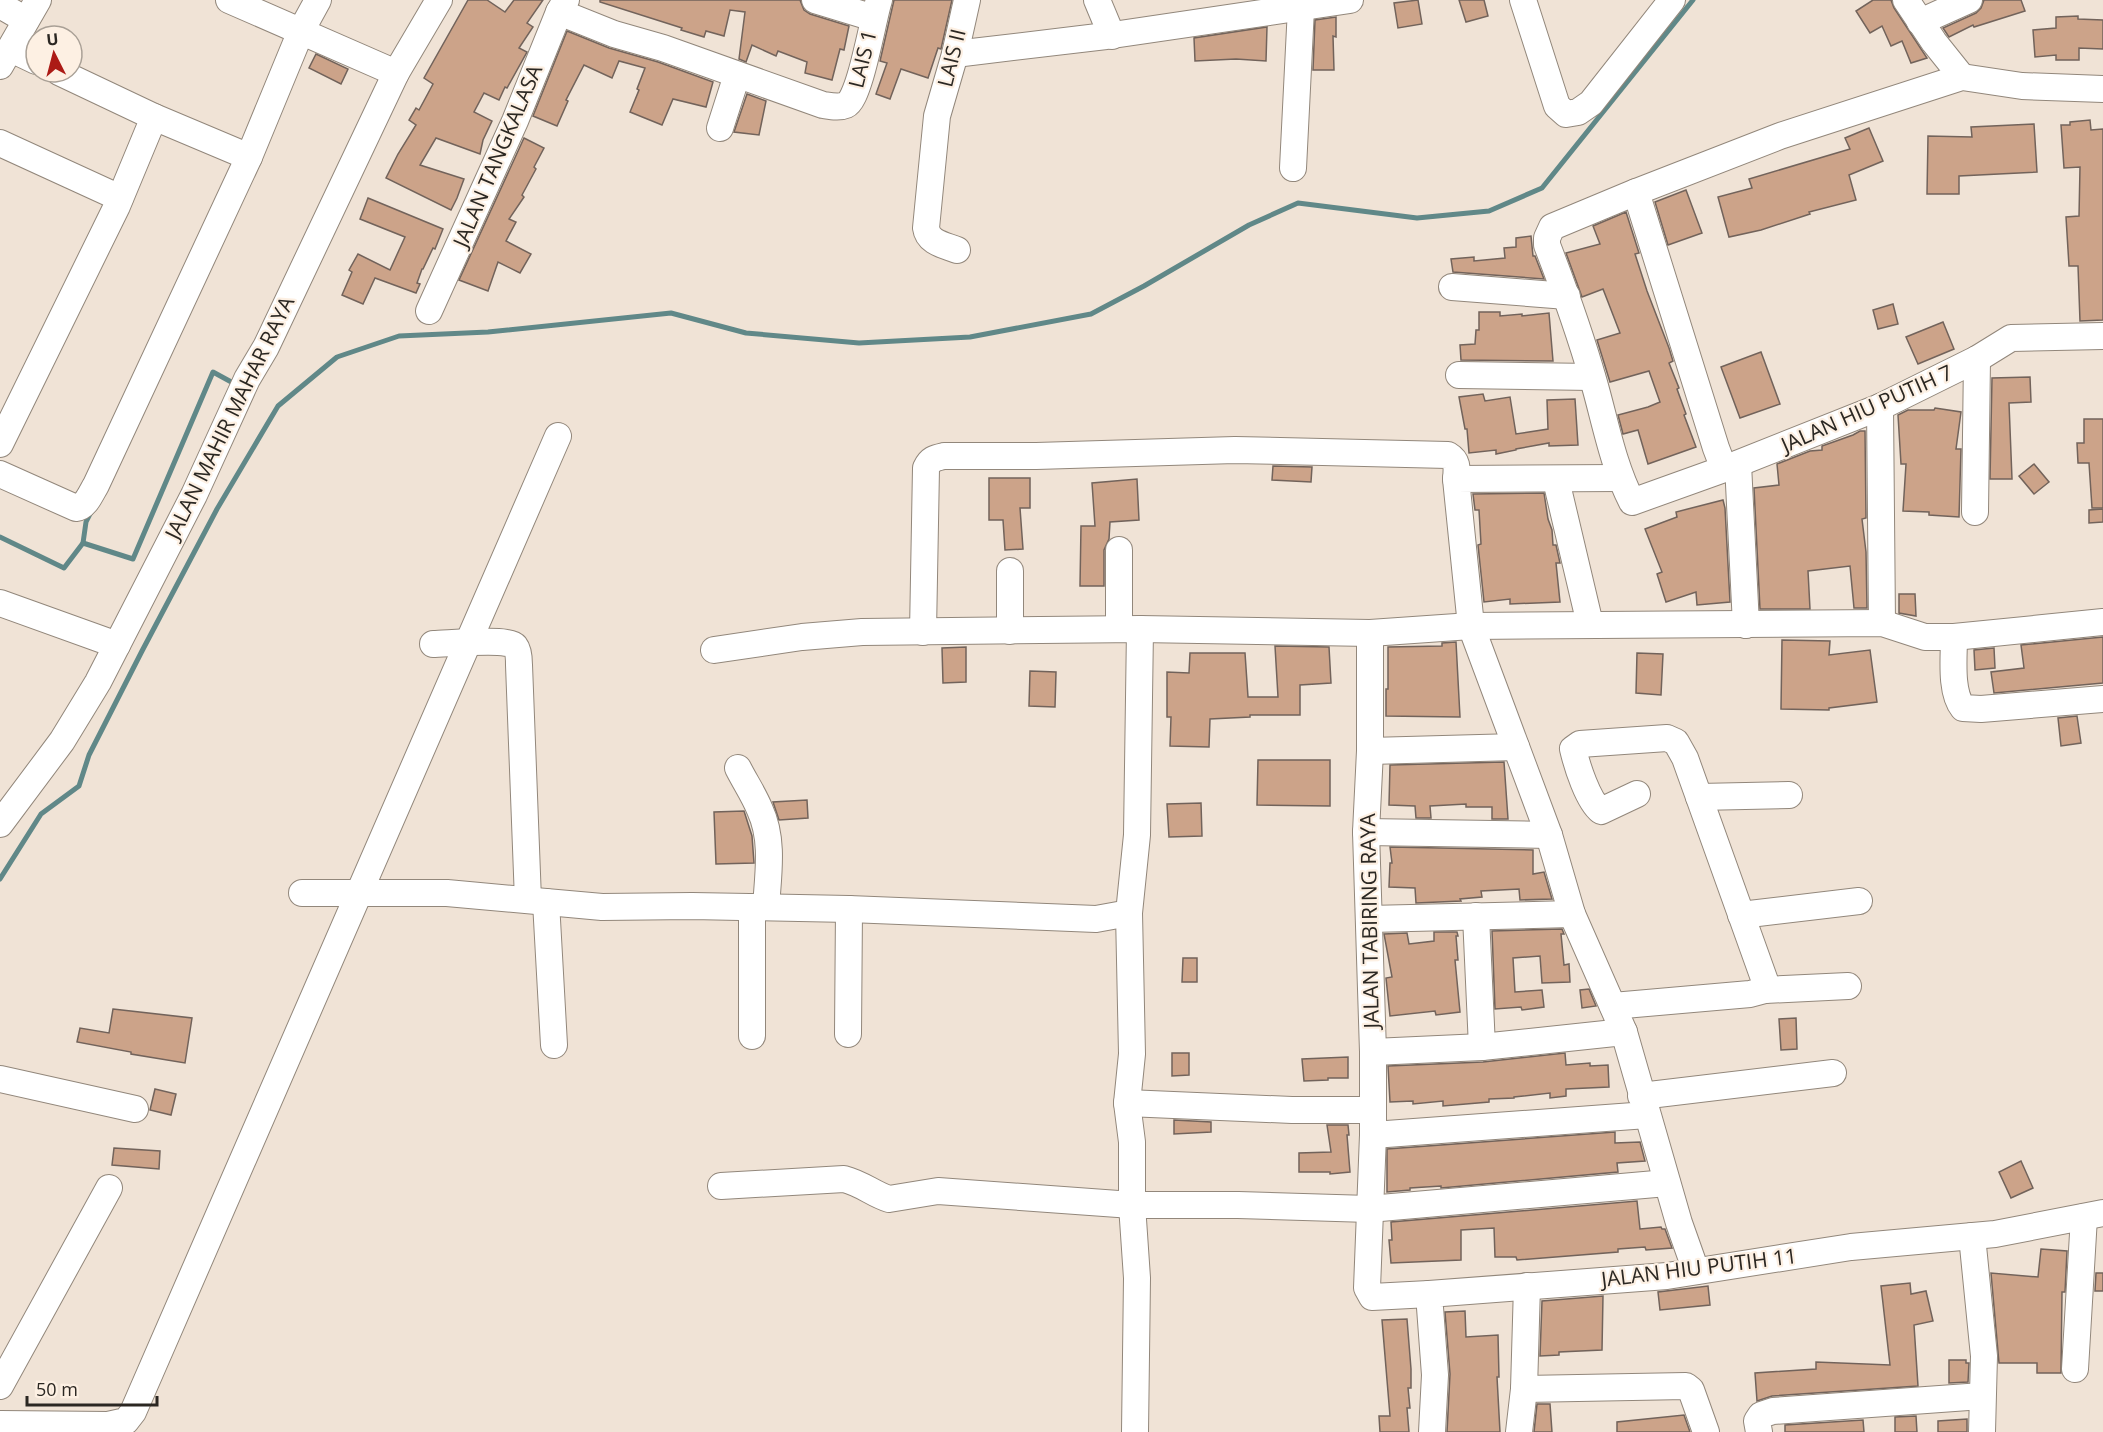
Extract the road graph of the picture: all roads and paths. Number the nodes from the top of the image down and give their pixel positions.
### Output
1 (229, 0) edge
2 (318, 0) edge
3 (439, 0) edge
4 (815, 0) edge
5 (967, 0) edge
6 (1097, 0) edge
7 (1350, 0) edge
8 (1523, 0) edge
9 (1672, 0) edge
10 (1906, 0) edge
11 (1969, 0) edge
12 (0, 4) edge
13 (563, 6) edge
14 (1301, 8) junction
15 (876, 9) edge
16 (32, 10) edge
17 (1920, 22) junction
18 (301, 32) junction
19 (1112, 36) junction
20 (954, 54) junction
21 (6, 58) edge
22 (24, 60) edge
23 (396, 73) junction
24 (737, 75) junction
25 (1962, 76) junction
26 (84, 84) edge
27 (2103, 89) edge
28 (154, 117) junction
29 (720, 128) dead end
30 (0, 143) edge
31 (249, 158) junction
32 (1293, 168) dead end
33 (1636, 192) junction
34 (120, 198) junction
35 (957, 250) dead end
36 (1452, 287) dead end
37 (1567, 296) junction
38 (429, 311) dead end
39 (2103, 336) edge
40 (1977, 359) junction
41 (1458, 375) dead end
42 (1592, 377) junction
43 (1880, 408) junction
44 (558, 436) dead end
45 (0, 444) edge
46 (1731, 466) junction
47 (0, 474) edge
48 (1620, 478) junction
49 (1456, 479) junction
50 (1556, 480) junction
51 (1975, 512) dead end
52 (1119, 550) dead end
53 (1010, 571) dead end
54 (0, 603) edge
55 (2103, 622) edge
56 (1882, 623) junction
57 (1590, 624) junction
58 (1746, 625) junction
59 (1471, 626) junction
60 (1130, 629) junction
61 (1010, 631) junction
62 (923, 632) junction
63 (1370, 633) junction
64 (1954, 637) junction
65 (433, 644) dead end
66 (117, 645) junction
67 (714, 650) dead end
68 (2103, 699) edge
69 (1516, 747) junction
70 (1370, 751) junction
71 (738, 768) dead end
72 (1637, 794) dead end
73 (1789, 795) dead end
74 (1699, 797) junction
75 (0, 824) edge
76 (1366, 832) junction
77 (1549, 835) junction
78 (302, 893) dead end
79 (537, 901) junction
80 (1859, 902) dead end
81 (759, 907) junction
82 (849, 909) junction
83 (1129, 913) junction
84 (1572, 914) junction
85 (1742, 915) junction
86 (1476, 916) junction
87 (1369, 919) junction
88 (1848, 986) dead end
89 (1765, 990) junction
90 (1613, 1006) junction
91 (1624, 1032) junction
92 (848, 1034) dead end
93 (752, 1036) dead end
94 (554, 1046) dead end
95 (1482, 1047) junction
96 (1373, 1052) junction
97 (1833, 1073) dead end
98 (0, 1079) edge
99 (1127, 1103) junction
100 (1644, 1106) junction
101 (135, 1109) dead end
102 (1372, 1122) junction
103 (1667, 1183) junction
104 (721, 1186) dead end
105 (109, 1188) dead end
106 (1132, 1205) junction
107 (1369, 1209) junction
108 (2093, 1215) edge
109 (1972, 1236) junction
110 (1696, 1271) junction
111 (1527, 1286) junction
112 (1430, 1294) junction
113 (2075, 1369) dead end
114 (0, 1386) edge
115 (1524, 1389) junction
116 (1982, 1396) junction
117 (0, 1424) edge
118 (1135, 1432) edge
119 (1432, 1432) edge
120 (1519, 1432) edge
121 (1706, 1432) edge
122 (1759, 1432) edge
123 (1982, 1432) edge

1 - 18 street
2 - 18 street
3 - 23 street, JALAN MAHIR MAHAR RAYA
4 - 15 street
5 - 20 street, LAIS II
6 - 19 street
7 - 14 street
8 - 9 street
10 - 17 street
11 - 17 street
12 - 16 street
13 - 24 street
13 - 38 street, JALAN TANGKALASA
14 - 19 street
14 - 32 street
15 - 24 street, LAIS 1
16 - 21 street
17 - 25 street
18 - 23 street
18 - 31 street
19 - 20 street
20 - 35 street, LAIS II
21 - 22 street
23 - 66 street, JALAN MAHIR MAHAR RAYA
24 - 29 street
25 - 27 street
25 - 33 street
26 - 28 street
28 - 31 street
28 - 34 street
30 - 34 street
31 - 47 street
33 - 37 street
33 - 46 street
34 - 45 street
36 - 37 street
37 - 42 street
39 - 40 street, JALAN HIU PUTIH 7
40 - 43 street, JALAN HIU PUTIH 7
40 - 51 street
41 - 42 street
42 - 48 street
43 - 46 street, JALAN HIU PUTIH 7
43 - 56 street
44 - 117 street
46 - 48 street, JALAN HIU PUTIH 7
46 - 58 street
48 - 50 street
49 - 50 street
49 - 59 street
49 - 62 street
50 - 57 street
52 - 60 street
53 - 61 street
54 - 66 street
55 - 64 street
56 - 58 street
56 - 64 street
57 - 58 street
57 - 59 street
59 - 63 street
59 - 69 street
60 - 61 street
60 - 63 street
60 - 83 street
61 - 62 street
62 - 67 street
63 - 70 street, JALAN TABIRING RAYA
64 - 68 street
65 - 79 street
66 - 75 street, JALAN MAHIR MAHAR RAYA
69 - 70 street
69 - 77 street
70 - 76 street, JALAN TABIRING RAYA
71 - 81 street
72 - 74 street
73 - 74 street
74 - 85 street
76 - 77 street
76 - 87 street, JALAN TABIRING RAYA
77 - 84 street
78 - 79 street
79 - 81 street
79 - 94 street
80 - 85 street
81 - 82 street
81 - 93 street
82 - 83 street
82 - 92 street
83 - 99 street
84 - 86 street
84 - 90 street
85 - 89 street
86 - 87 street
86 - 95 street
87 - 96 street, JALAN TABIRING RAYA
88 - 89 street
89 - 90 street
90 - 91 street
91 - 95 street
91 - 100 street
95 - 96 street
96 - 102 street, JALAN TABIRING RAYA
97 - 100 street
98 - 101 street
99 - 102 street
99 - 106 street
100 - 102 street
100 - 103 street
102 - 107 street, JALAN TABIRING RAYA
103 - 107 street
103 - 110 street
104 - 106 street
105 - 114 street
106 - 107 street
106 - 118 street
107 - 112 street, JALAN TABIRING RAYA
108 - 109 street, JALAN HIU PUTIH 11
108 - 113 street
109 - 110 street, JALAN HIU PUTIH 11
109 - 116 street
110 - 111 street, JALAN HIU PUTIH 11
111 - 112 street, JALAN HIU PUTIH 11
111 - 115 street
112 - 119 street
115 - 120 street
115 - 121 street
116 - 122 street
116 - 123 street

